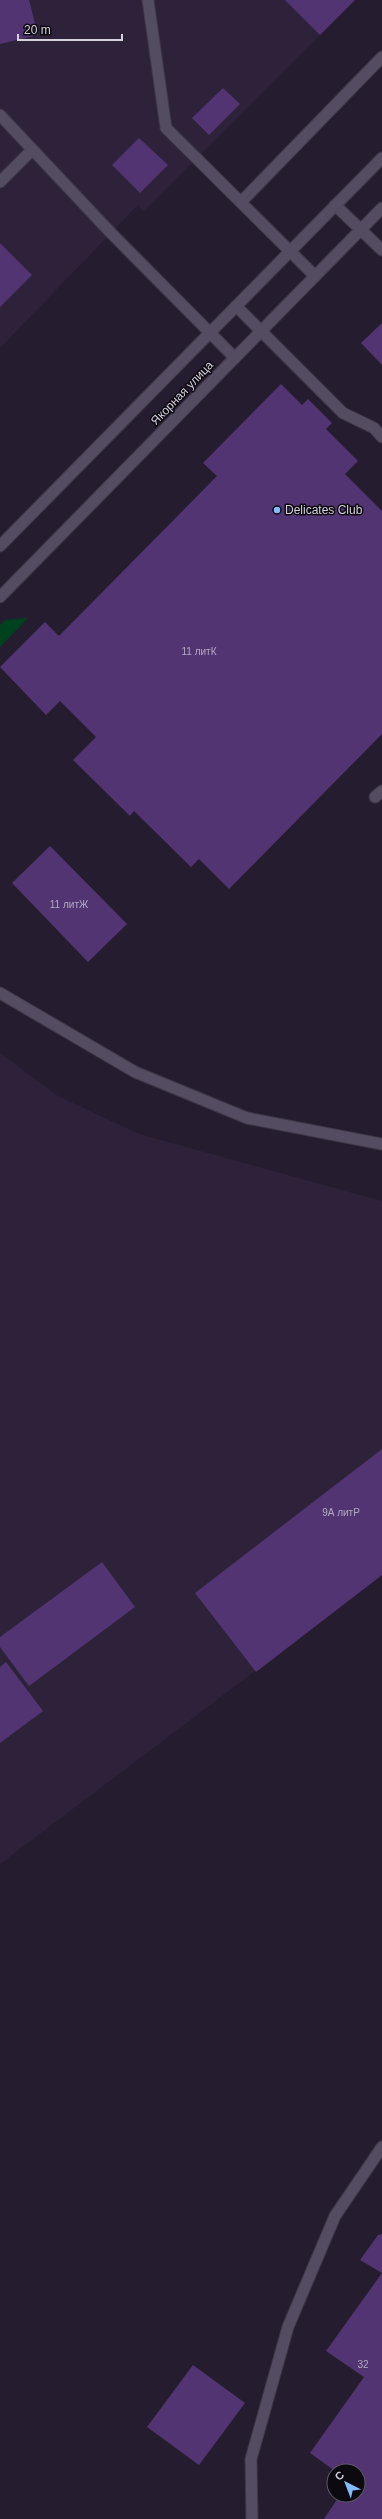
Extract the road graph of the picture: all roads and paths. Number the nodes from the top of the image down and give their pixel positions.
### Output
1 (148, 0) edge
2 (382, 57) edge
3 (0, 115) edge
4 (32, 150) junction
5 (382, 158) edge
6 (0, 182) edge
7 (241, 202) junction
8 (335, 205) junction
9 (382, 208) edge
10 (361, 230) junction
11 (382, 250) edge
12 (290, 251) junction
13 (315, 276) junction
14 (236, 306) junction
15 (261, 331) junction
16 (210, 333) junction
17 (235, 358) junction
18 (382, 437) edge
19 (0, 546) edge
20 (0, 597) edge
21 (0, 993) edge
22 (382, 1144) edge
23 (382, 2146) edge
24 (252, 2519) edge

1 - 7 street
2 - 7 street
3 - 4 street
4 - 6 street
4 - 16 street
5 - 8 street, Якорная улица
7 - 12 street
8 - 10 street
8 - 12 street, Якорная улица
9 - 10 street, Якорная улица
10 - 11 street
10 - 13 street, Якорная улица
12 - 13 street
12 - 14 street, Якорная улица
13 - 15 street, Якорная улица
14 - 15 street
14 - 16 street, Якорная улица
15 - 17 street, Якорная улица
15 - 18 street
16 - 17 street
16 - 19 street, Якорная улица
17 - 20 street, Якорная улица
21 - 22 street
23 - 24 street

